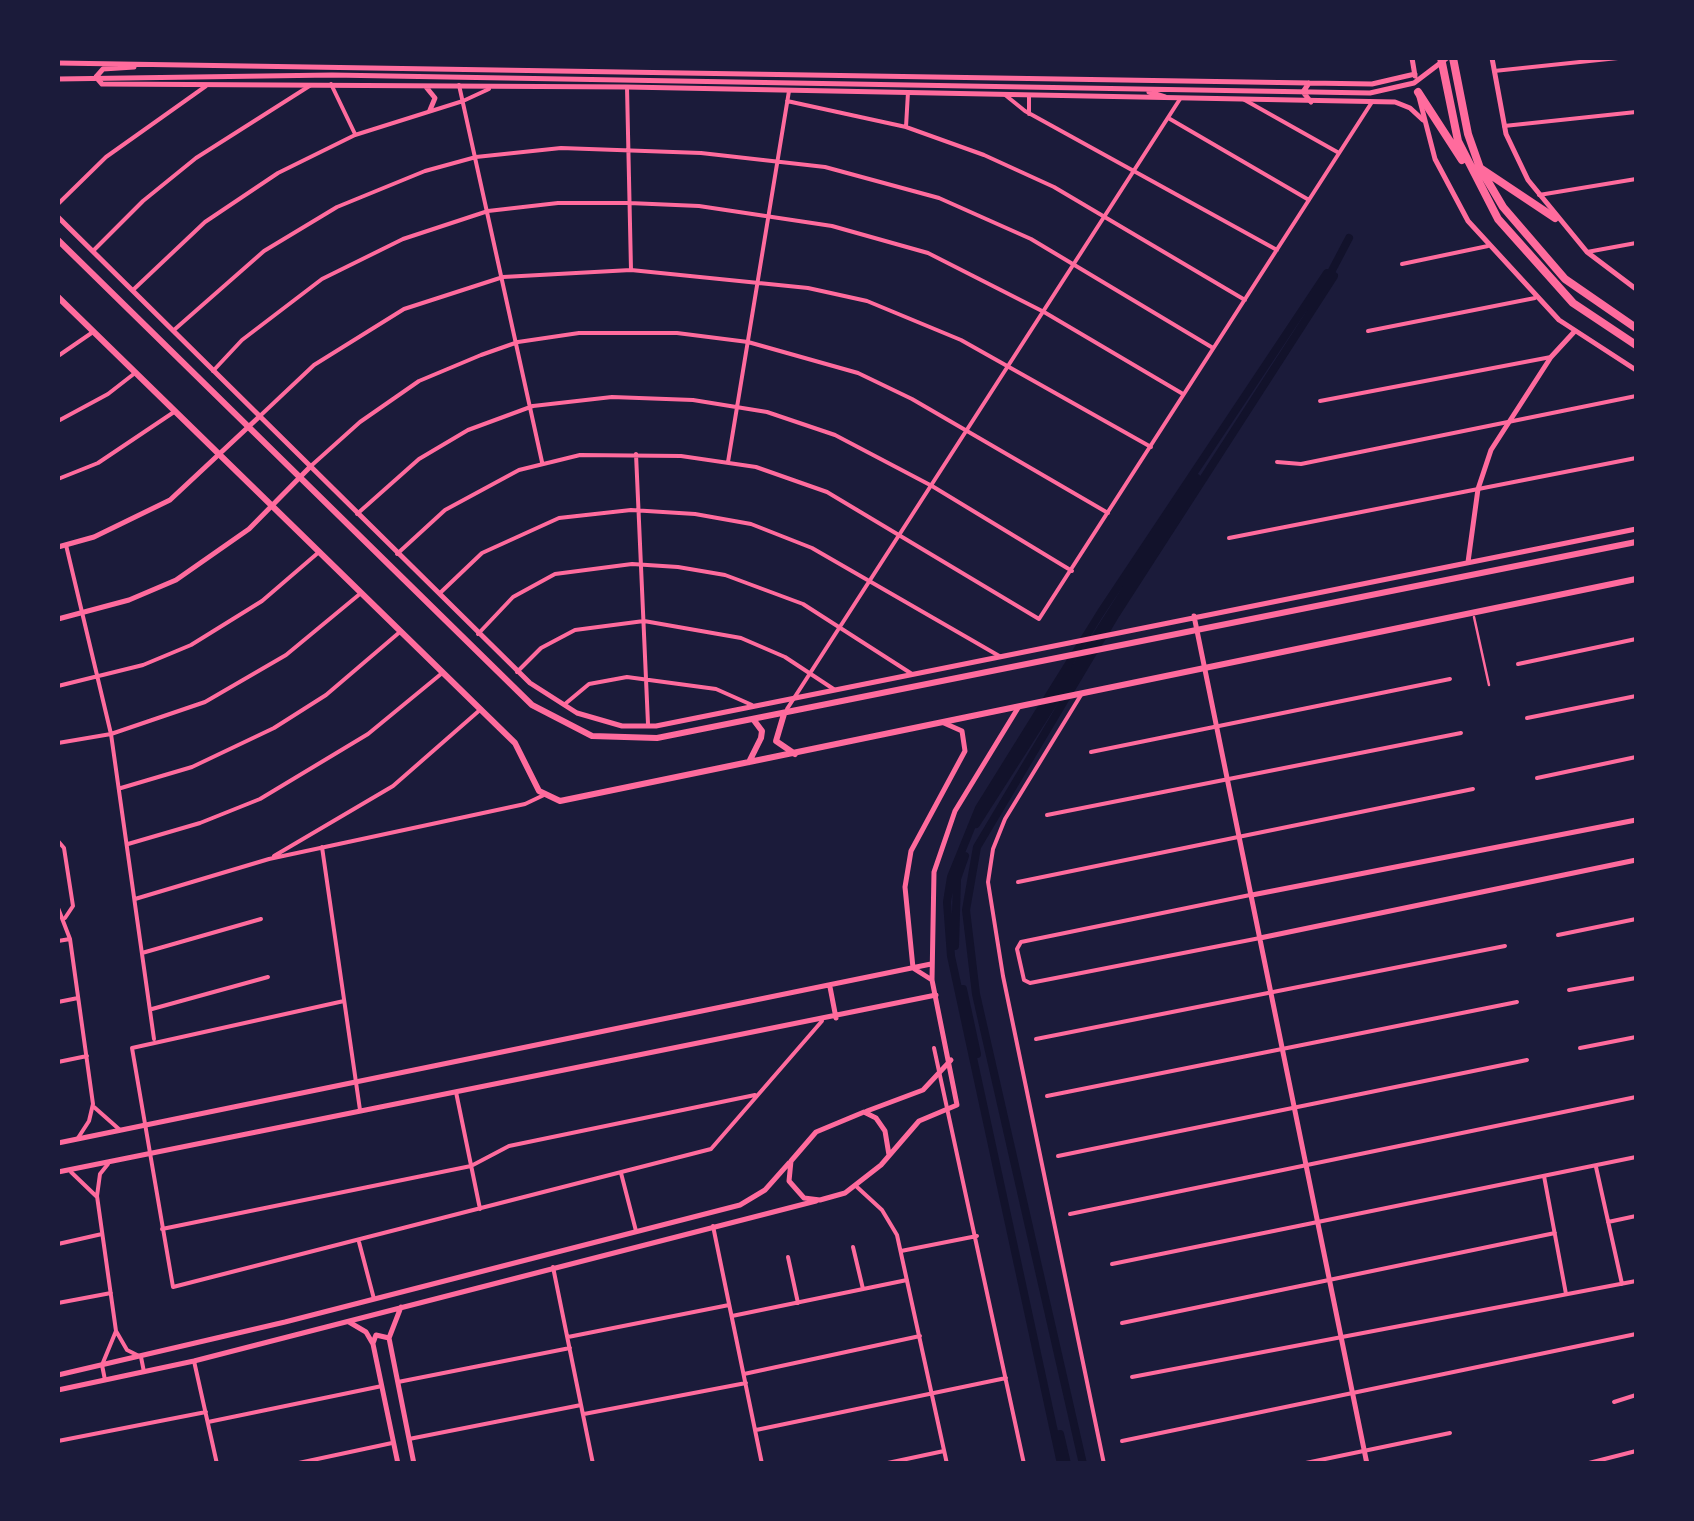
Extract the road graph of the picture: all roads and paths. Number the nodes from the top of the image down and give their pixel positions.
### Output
1 (1412, 58) edge
2 (1447, 58) edge
3 (1492, 58) edge
4 (1618, 58) edge
5 (58, 63) edge
6 (142, 65) junction
7 (1494, 72) junction
8 (1414, 74) junction
9 (96, 77) junction
10 (58, 79) edge
11 (1292, 82) junction
12 (1312, 82) junction
13 (289, 84) junction
14 (314, 84) junction
15 (331, 84) junction
16 (207, 85) junction
17 (418, 85) junction
18 (495, 85) junction
19 (459, 86) junction
20 (627, 87) junction
21 (1136, 90) junction
22 (789, 91) junction
23 (908, 92) junction
24 (1418, 92) junction
25 (1003, 94) junction
26 (1028, 95) junction
27 (1165, 97) junction
28 (291, 98) junction
29 (1180, 98) junction
30 (1242, 99) junction
31 (1288, 100) junction
32 (787, 101) junction
33 (831, 101) dead end
34 (463, 102) junction
35 (1310, 102) junction
36 (1372, 102) junction
37 (430, 110) junction
38 (1636, 112) edge
39 (838, 113) junction
40 (1030, 114) junction
41 (1169, 118) junction
42 (1424, 120) junction
43 (1504, 126) junction
44 (906, 127) junction
45 (355, 135) junction
46 (628, 150) junction
47 (1340, 153) junction
48 (476, 157) junction
49 (777, 162) junction
50 (1480, 168) junction
51 (1136, 170) junction
52 (1469, 170) junction
53 (1636, 179) edge
54 (1539, 195) junction
55 (1309, 200) junction
56 (629, 203) junction
57 (58, 204) edge
58 (488, 211) junction
59 (768, 216) junction
60 (58, 217) edge
61 (1104, 218) junction
62 (1556, 218) junction
63 (58, 240) edge
64 (1636, 243) edge
65 (1488, 246) junction
66 (1277, 250) junction
67 (93, 251) junction
68 (1587, 252) junction
69 (1402, 264) dead end
70 (1074, 265) junction
71 (631, 270) junction
72 (503, 278) junction
73 (758, 281) junction
74 (1636, 289) edge
75 (133, 290) junction
76 (58, 297) edge
77 (1535, 298) junction
78 (1245, 300) junction
79 (1044, 312) junction
80 (1636, 328) edge
81 (174, 330) junction
82 (1368, 331) dead end
83 (93, 332) junction
84 (1574, 332) junction
85 (518, 342) junction
86 (748, 342) junction
87 (1636, 345) edge
88 (1214, 348) junction
89 (58, 356) edge
90 (1551, 357) junction
91 (1008, 367) junction
92 (1636, 370) edge
93 (213, 372) junction
94 (135, 373) junction
95 (1184, 394) junction
96 (1636, 396) edge
97 (1320, 401) dead end
98 (532, 406) junction
99 (738, 406) junction
100 (175, 412) junction
101 (260, 416) junction
102 (58, 422) edge
103 (1506, 422) junction
104 (249, 428) junction
105 (967, 431) junction
106 (1151, 447) junction
107 (636, 454) junction
108 (222, 457) junction
109 (1636, 458) edge
110 (728, 462) junction
111 (1277, 462) dead end
112 (542, 463) junction
113 (308, 468) junction
114 (299, 478) junction
115 (58, 479) edge
116 (932, 486) junction
117 (1478, 489) junction
118 (272, 506) junction
119 (638, 510) junction
120 (356, 514) junction
121 (1110, 514) junction
122 (1636, 529) edge
123 (901, 533) junction
124 (1229, 538) dead end
125 (1636, 542) edge
126 (66, 545) junction
127 (58, 547) edge
128 (319, 552) junction
129 (397, 554) junction
130 (1468, 562) junction
131 (641, 564) junction
132 (1072, 571) junction
133 (871, 580) junction
134 (1636, 580) edge
135 (362, 593) junction
136 (438, 595) junction
137 (82, 613) junction
138 (1194, 616) junction
139 (1474, 616) junction
140 (58, 619) edge
141 (644, 621) junction
142 (841, 626) junction
143 (401, 631) junction
144 (1197, 632) junction
145 (478, 634) junction
146 (1636, 640) edge
147 (1001, 657) junction
148 (1518, 664) dead end
149 (1205, 671) junction
150 (443, 672) junction
151 (517, 672) junction
152 (810, 674) junction
153 (912, 674) junction
154 (646, 677) junction
155 (98, 678) junction
156 (1450, 679) dead end
157 (1489, 684) dead end
158 (58, 686) edge
159 (834, 690) junction
160 (1078, 696) junction
161 (1636, 696) edge
162 (795, 697) junction
163 (752, 704) junction
164 (563, 706) junction
165 (1018, 708) junction
166 (481, 709) junction
167 (784, 713) junction
168 (1527, 718) dead end
169 (753, 719) junction
170 (944, 723) junction
171 (648, 726) junction
172 (1216, 726) junction
173 (1461, 733) dead end
174 (110, 734) junction
175 (58, 744) edge
176 (1091, 752) dead end
177 (795, 754) junction
178 (1636, 757) edge
179 (748, 763) junction
180 (1537, 778) dead end
181 (1228, 780) junction
182 (120, 789) junction
183 (1473, 789) dead end
184 (544, 795) junction
185 (1047, 816) dead end
186 (1636, 820) edge
187 (1240, 838) junction
188 (58, 841) edge
189 (128, 844) junction
190 (322, 847) junction
191 (269, 859) junction
192 (1636, 860) edge
193 (1018, 882) dead end
194 (1251, 895) junction
195 (135, 899) junction
196 (58, 908) edge
197 (65, 918) junction
198 (261, 919) dead end
199 (1636, 919) edge
200 (1558, 935) dead end
201 (1260, 938) junction
202 (70, 939) junction
203 (58, 941) edge
204 (1505, 946) dead end
205 (142, 953) junction
206 (931, 964) junction
207 (912, 968) junction
208 (268, 976) dead end
209 (1636, 978) edge
210 (932, 980) junction
211 (830, 987) junction
212 (1568, 990) dead end
213 (1272, 994) junction
214 (936, 995) junction
215 (78, 998) junction
216 (344, 1001) junction
217 (58, 1002) edge
218 (1516, 1002) dead end
219 (150, 1010) junction
220 (836, 1018) junction
221 (822, 1021) junction
222 (1636, 1037) edge
223 (1036, 1039) dead end
224 (154, 1040) junction
225 (934, 1048) dead end
226 (1580, 1048) dead end
227 (1283, 1050) junction
228 (86, 1056) junction
229 (952, 1060) junction
230 (1527, 1060) dead end
231 (58, 1062) edge
232 (940, 1073) junction
233 (354, 1084) junction
234 (456, 1092) junction
235 (757, 1094) junction
236 (1047, 1096) dead end
237 (1636, 1097) edge
238 (92, 1104) junction
239 (1294, 1106) junction
240 (864, 1112) junction
241 (949, 1112) junction
242 (361, 1113) junction
243 (143, 1126) junction
244 (120, 1130) junction
245 (78, 1138) junction
246 (58, 1143) edge
247 (148, 1155) junction
248 (889, 1155) junction
249 (1058, 1156) dead end
250 (1636, 1157) edge
251 (112, 1160) junction
252 (791, 1161) junction
253 (1306, 1164) junction
254 (1596, 1165) junction
255 (471, 1166) junction
256 (67, 1169) junction
257 (58, 1172) edge
258 (621, 1173) junction
259 (1544, 1176) junction
260 (857, 1187) junction
261 (97, 1196) junction
262 (820, 1200) junction
263 (480, 1209) junction
264 (1070, 1214) dead end
265 (1636, 1216) edge
266 (1608, 1222) junction
267 (1318, 1223) junction
268 (713, 1226) junction
269 (162, 1229) junction
270 (636, 1232) junction
271 (102, 1234) junction
272 (1555, 1234) junction
273 (977, 1236) junction
274 (359, 1242) junction
275 (58, 1244) edge
276 (853, 1247) dead end
277 (900, 1251) junction
278 (788, 1257) dead end
279 (1112, 1264) dead end
280 (552, 1267) junction
281 (481, 1273) junction
282 (451, 1280) junction
283 (907, 1280) junction
284 (1329, 1280) junction
285 (1636, 1281) edge
286 (1622, 1284) junction
287 (484, 1286) junction
288 (863, 1289) junction
289 (110, 1292) junction
290 (454, 1293) junction
291 (1566, 1294) junction
292 (374, 1299) junction
293 (58, 1303) edge
294 (798, 1303) junction
295 (729, 1304) junction
296 (402, 1306) junction
297 (732, 1316) junction
298 (346, 1321) junction
299 (285, 1322) junction
300 (1122, 1324) dead end
301 (258, 1329) junction
302 (116, 1330) junction
303 (1636, 1334) edge
304 (920, 1336) junction
305 (289, 1337) junction
306 (1341, 1337) junction
307 (389, 1338) junction
308 (568, 1338) junction
309 (261, 1344) junction
310 (373, 1344) junction
311 (570, 1348) junction
312 (141, 1357) junction
313 (194, 1361) junction
314 (102, 1365) junction
315 (144, 1372) junction
316 (744, 1374) junction
317 (58, 1375) edge
318 (1132, 1377) dead end
319 (1006, 1378) junction
320 (105, 1380) junction
321 (398, 1382) junction
322 (746, 1383) junction
323 (382, 1386) junction
324 (58, 1390) edge
325 (932, 1394) junction
326 (1352, 1394) junction
327 (1636, 1395) edge
328 (1614, 1402) dead end
329 (582, 1406) junction
330 (206, 1412) junction
331 (583, 1414) junction
332 (208, 1422) junction
333 (756, 1430) junction
334 (1450, 1433) dead end
335 (409, 1439) junction
336 (58, 1441) edge
337 (1122, 1441) dead end
338 (394, 1443) junction
339 (1364, 1450) junction
340 (944, 1451) junction
341 (1636, 1451) edge
342 (412, 1452) junction
343 (397, 1460) edge
344 (591, 1463) edge
345 (217, 1464) edge
346 (294, 1464) edge
347 (414, 1464) edge
348 (762, 1464) edge
349 (883, 1464) edge
350 (946, 1464) edge
351 (1024, 1464) edge
352 (1104, 1464) edge
353 (1301, 1464) edge
354 (1367, 1464) edge
355 (1586, 1464) edge

1 - 8 street
2 - 21 street
2 - 50 highway
2 - 52 highway
3 - 7 street
4 - 7 street
5 - 6 street
6 - 9 street
6 - 11 street
7 - 43 street
8 - 12 street
8 - 24 street
9 - 10 street
9 - 16 street
9 - 21 street
11 - 12 street
11 - 31 street
12 - 35 street
13 - 14 street
13 - 16 street
13 - 28 street
14 - 15 street
14 - 28 street
15 - 17 street
15 - 45 street
16 - 57 street
17 - 19 street
17 - 37 street
18 - 19 street
18 - 20 street
18 - 34 street
19 - 34 street
20 - 22 street
20 - 46 street
21 - 27 street
22 - 23 street
22 - 32 street
23 - 25 street
23 - 44 street
24 - 42 street
24 - 52 highway
25 - 26 street
25 - 40 street
26 - 27 street
26 - 40 street
27 - 29 street
28 - 67 street
29 - 30 street
29 - 41 street
30 - 31 street
30 - 47 street
31 - 35 street
32 - 39 street
32 - 49 street
33 - 39 street
34 - 37 street
34 - 48 street
35 - 36 street
36 - 42 street
36 - 47 street
37 - 45 street
38 - 43 street
39 - 44 street
40 - 51 street
41 - 51 street
41 - 55 street
42 - 65 street
43 - 54 street
44 - 61 street
45 - 75 street
46 - 48 street
46 - 49 street
46 - 56 street
47 - 55 street
48 - 58 street
48 - 81 street
49 - 59 street
49 - 70 street
50 - 62 highway
50 - 80 highway
51 - 61 street
51 - 66 street
52 - 87 highway
53 - 54 street
54 - 62 street
55 - 66 street
56 - 58 street
56 - 59 street
56 - 71 street
58 - 72 street
58 - 93 street
59 - 73 street
59 - 79 street
60 - 67 street
61 - 70 street
61 - 78 street
62 - 68 street
63 - 104 main road
64 - 68 street
65 - 69 street
65 - 77 street
66 - 78 street
67 - 75 street
68 - 74 street
70 - 79 street
70 - 88 street
71 - 72 street
71 - 73 street
72 - 85 street
72 - 101 street
73 - 86 street
73 - 91 street
75 - 81 street
76 - 83 main road
77 - 82 street
77 - 84 street
78 - 88 street
79 - 91 street
79 - 95 street
81 - 93 street
83 - 89 street
83 - 94 main road
84 - 90 street
84 - 92 street
85 - 86 street
85 - 98 street
85 - 113 street
86 - 99 street
86 - 105 street
88 - 95 street
90 - 97 street
90 - 103 street
91 - 105 street
91 - 106 street
93 - 101 street
94 - 100 main road
94 - 102 street
95 - 106 street
96 - 103 street
98 - 99 street
98 - 112 street
98 - 120 street
99 - 110 street
99 - 116 street
100 - 108 main road
100 - 115 street
101 - 104 street
101 - 113 street
103 - 111 street
103 - 117 street
104 - 108 street
104 - 114 main road
105 - 116 street
105 - 121 street
106 - 121 street
107 - 110 street
107 - 112 street
107 - 119 street
108 - 118 main road
108 - 126 street
109 - 117 street
110 - 123 street
112 - 129 street
113 - 114 street
113 - 120 street
114 - 118 street
114 - 169 main road
116 - 123 street
116 - 132 street
117 - 124 street
117 - 130 street
118 - 128 main road
118 - 137 street
119 - 131 street
119 - 133 street
119 - 136 street
120 - 129 street
121 - 132 street
122 - 130 street
123 - 132 street
123 - 133 street
125 - 144 main road
126 - 127 street
126 - 137 street
128 - 135 main road
128 - 155 street
129 - 136 street
130 - 138 street
131 - 141 street
131 - 142 street
131 - 145 street
133 - 142 street
133 - 147 street
134 - 139 main road
135 - 143 main road
135 - 174 street
136 - 145 street
137 - 140 street
137 - 155 street
138 - 144 street
138 - 147 street
139 - 149 main road
139 - 157 street
141 - 151 street
141 - 152 street
141 - 154 street
142 - 152 street
142 - 153 street
143 - 150 main road
143 - 182 street
144 - 149 street
144 - 167 main road
145 - 151 street
146 - 148 street
147 - 153 street
149 - 160 main road
149 - 172 street
150 - 166 main road
150 - 189 street
151 - 164 street
152 - 159 street
152 - 162 street
153 - 159 street
154 - 163 street
154 - 164 street
154 - 171 street
155 - 158 street
155 - 174 street
156 - 172 street
159 - 162 street
160 - 165 main road
160 - 352 street
161 - 168 street
162 - 163 street
162 - 167 street
163 - 171 street
164 - 171 street
165 - 170 main road
165 - 206 street
166 - 184 main road
166 - 191 street
167 - 169 main road
167 - 177 main road
169 - 179 main road
170 - 177 main road
170 - 207 street
172 - 176 street
172 - 181 street
173 - 181 street
174 - 175 street
174 - 182 street
177 - 179 main road
178 - 180 street
179 - 184 main road
181 - 185 street
181 - 187 street
182 - 189 street
183 - 187 street
184 - 190 street
186 - 194 street
187 - 193 street
187 - 194 street
188 - 197 street
189 - 195 street
190 - 191 street
190 - 216 street
191 - 195 street
192 - 201 street
194 - 201 street
194 - 201 street
195 - 205 street
196 - 197 street
197 - 202 street
198 - 205 street
199 - 200 street
201 - 213 street
202 - 203 street
202 - 215 street
204 - 213 street
205 - 219 street
206 - 207 street
206 - 210 street
207 - 210 street
207 - 211 street
208 - 219 street
209 - 212 street
210 - 214 street
211 - 220 street
211 - 233 street
213 - 223 street
213 - 227 street
214 - 220 street
214 - 229 street
215 - 217 street
215 - 228 street
216 - 224 street
216 - 233 street
218 - 227 street
219 - 224 street
220 - 221 street
221 - 234 street
221 - 235 street
222 - 226 street
224 - 243 street
225 - 232 street
227 - 236 street
227 - 239 street
228 - 231 street
228 - 238 street
229 - 232 street
229 - 241 street
230 - 239 street
232 - 240 street
232 - 241 street
233 - 242 street
233 - 243 street
234 - 242 street
234 - 255 street
235 - 255 street
235 - 258 street
237 - 253 street
238 - 244 street
238 - 245 street
239 - 249 street
239 - 253 street
240 - 248 street
240 - 252 street
241 - 248 street
241 - 273 street
242 - 247 street
243 - 244 street
243 - 247 street
244 - 245 street
245 - 246 street
247 - 251 street
247 - 269 street
248 - 260 street
250 - 254 street
251 - 256 street
251 - 261 street
252 - 262 street
252 - 270 street
253 - 264 street
253 - 267 street
254 - 259 street
254 - 266 street
255 - 263 street
255 - 269 street
256 - 257 street
256 - 261 street
258 - 263 street
258 - 270 street
259 - 267 street
259 - 272 street
260 - 262 street
260 - 277 street
261 - 271 street
262 - 268 street
263 - 274 street
265 - 266 street
266 - 286 street
267 - 279 street
267 - 284 street
268 - 280 street
268 - 295 street
269 - 274 street
270 - 281 street
271 - 275 street
271 - 289 street
272 - 284 street
272 - 291 street
273 - 277 street
273 - 319 street
274 - 292 street
276 - 288 street
277 - 283 street
278 - 294 street
280 - 287 street
280 - 308 street
281 - 282 street
281 - 287 street
282 - 290 street
282 - 292 street
283 - 288 street
283 - 304 street
284 - 300 street
284 - 306 street
285 - 286 street
286 - 291 street
287 - 290 street
288 - 294 street
289 - 293 street
289 - 302 street
290 - 296 street
291 - 306 street
292 - 299 street
294 - 297 street
295 - 297 street
295 - 308 street
296 - 298 street
296 - 307 street
297 - 316 street
298 - 305 street
298 - 310 street
299 - 301 street
299 - 305 street
301 - 309 street
301 - 312 street
302 - 312 street
302 - 314 street
303 - 326 street
304 - 316 street
304 - 325 street
305 - 309 street
306 - 318 street
306 - 326 street
307 - 310 street
307 - 321 street
308 - 311 street
309 - 313 street
310 - 323 street
311 - 321 street
311 - 329 street
312 - 314 street
312 - 315 street
313 - 315 street
313 - 330 street
314 - 317 street
314 - 320 street
315 - 320 street
316 - 322 street
319 - 325 street
319 - 351 street
320 - 324 street
321 - 335 street
322 - 331 street
322 - 333 street
323 - 332 street
323 - 338 street
325 - 333 street
325 - 340 street
326 - 337 street
326 - 339 street
327 - 328 street
329 - 331 street
329 - 335 street
330 - 332 street
330 - 336 street
331 - 344 street
332 - 345 street
333 - 348 street
334 - 339 street
335 - 342 street
338 - 343 street
338 - 346 street
339 - 353 street
339 - 354 street
340 - 349 street
340 - 350 street
341 - 355 street
342 - 343 street
342 - 347 street

